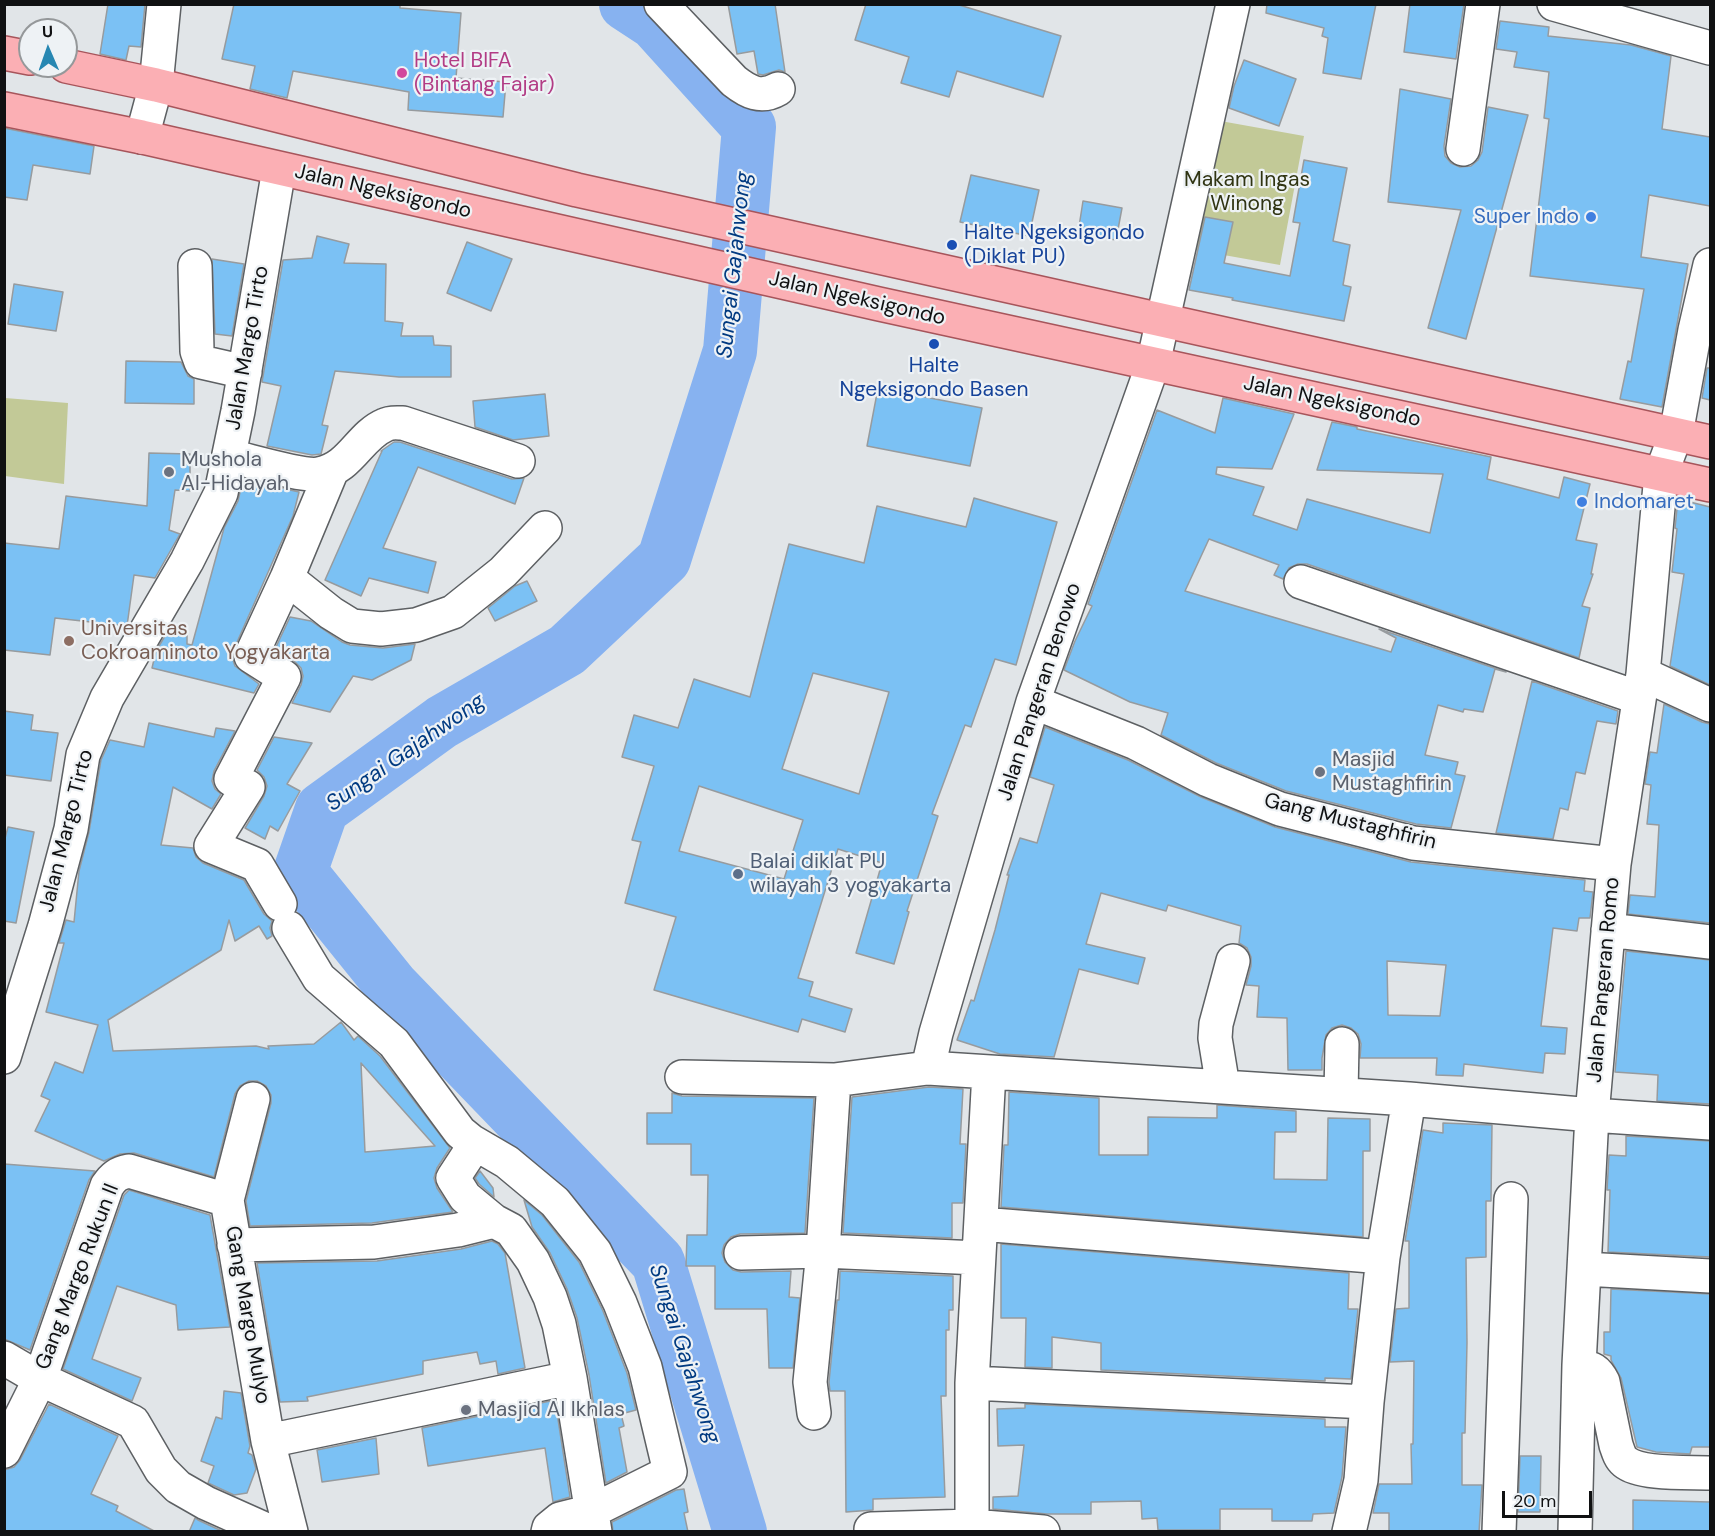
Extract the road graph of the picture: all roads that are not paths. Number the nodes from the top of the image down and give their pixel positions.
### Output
1 (164, 4) edge
2 (661, 4) edge
3 (1233, 4) edge
4 (1483, 4) edge
5 (1554, 4) edge
6 (1710, 48) edge
7 (78, 69) edge
8 (156, 85) junction
9 (778, 89) dead end
10 (4, 109) edge
11 (142, 137) junction
12 (1463, 149) dead end
13 (279, 169) junction
14 (1710, 265) edge
15 (195, 266) dead end
16 (1164, 321) junction
17 (1153, 364) junction
18 (245, 372) junction
19 (1676, 434) junction
20 (1710, 442) edge
21 (229, 456) junction
22 (518, 461) dead end
23 (332, 470) junction
24 (1661, 474) junction
25 (1710, 485) edge
26 (544, 528) dead end
27 (287, 578) junction
28 (1301, 582) dead end
29 (1641, 686) junction
30 (1033, 702) junction
31 (1710, 705) edge
32 (1614, 864) junction
33 (1608, 930) junction
34 (1710, 942) edge
35 (1233, 961) dead end
36 (1342, 1044) dead end
37 (4, 1057) edge
38 (928, 1068) junction
39 (989, 1072) junction
40 (682, 1077) dead end
41 (834, 1080) junction
42 (1223, 1087) junction
43 (1341, 1094) junction
44 (253, 1099) dead end
45 (1409, 1099) junction
46 (1592, 1115) junction
47 (1710, 1123) edge
48 (471, 1141) junction
49 (1511, 1199) dead end
50 (227, 1200) junction
51 (494, 1221) junction
52 (981, 1224) junction
53 (234, 1245) junction
54 (823, 1251) junction
55 (741, 1253) dead end
56 (1383, 1257) junction
57 (978, 1258) junction
58 (1584, 1269) junction
59 (1710, 1276) edge
60 (4, 1358) edge
61 (1579, 1365) junction
62 (570, 1378) junction
63 (40, 1379) junction
64 (972, 1383) junction
65 (1367, 1402) junction
66 (814, 1413) dead end
67 (268, 1441) junction
68 (4, 1450) edge
69 (1710, 1473) edge
70 (593, 1521) edge
71 (972, 1526) junction
72 (871, 1529) dead end
73 (271, 1532) edge
74 (291, 1532) edge
75 (548, 1532) edge
76 (1043, 1532) edge
77 (1349, 1532) edge
78 (1499, 1532) edge
79 (1575, 1532) edge

1 - 8 street
2 - 9 street
3 - 16 street, Jalan Pangeran Benowo
4 - 12 street
5 - 6 street
7 - 8 main road, Jalan Ngeksigondo
8 - 11 street
8 - 16 main road, Jalan Ngeksigondo
10 - 11 main road, Jalan Ngeksigondo
11 - 13 main road, Jalan Ngeksigondo
13 - 17 main road, Jalan Ngeksigondo
13 - 18 street, Jalan Margo Tirto
14 - 19 street, Jalan Pangeran Romo
15 - 18 street
16 - 17 street, Jalan Pangeran Benowo
16 - 19 main road, Jalan Ngeksigondo
17 - 24 main road, Jalan Ngeksigondo
17 - 30 street, Jalan Pangeran Benowo
18 - 21 street, Jalan Margo Tirto
19 - 20 main road, Jalan Ngeksigondo
19 - 24 street, Jalan Pangeran Romo
21 - 23 street
21 - 37 street, Jalan Margo Tirto
22 - 23 street
23 - 27 street
24 - 25 main road, Jalan Ngeksigondo
24 - 29 street, Jalan Pangeran Romo
26 - 27 street
27 - 48 street
28 - 29 street
29 - 31 street
29 - 32 street, Jalan Pangeran Romo
30 - 32 street, Gang Mustaghfirin
30 - 38 street, Jalan Pangeran Benowo
32 - 33 street, Jalan Pangeran Romo
33 - 34 street
33 - 46 street, Jalan Pangeran Romo
35 - 42 street
36 - 43 street
38 - 39 street
38 - 41 street
39 - 42 street
39 - 52 street
40 - 41 street
41 - 54 street
42 - 43 street
43 - 45 street
44 - 50 street, Gang Margo Mulyo
45 - 46 street
45 - 56 street
46 - 47 street
46 - 58 street, Jalan Pangeran Romo
48 - 51 street
48 - 70 street
49 - 78 street
50 - 53 street, Gang Margo Mulyo
50 - 63 street, Gang Margo Rukun II
51 - 53 street
51 - 62 street
52 - 56 street
52 - 57 street
53 - 67 street, Gang Margo Mulyo
54 - 55 street
54 - 57 street
54 - 66 street
56 - 65 street
57 - 64 street
58 - 59 street
58 - 61 street, Jalan Pangeran Romo
60 - 63 street
61 - 69 street
61 - 79 street, Jalan Pangeran Romo
62 - 67 street
62 - 70 street
63 - 68 street, Gang Margo Rukun II
63 - 73 street
64 - 65 street
64 - 71 street
65 - 77 street
67 - 74 street, Gang Margo Mulyo
70 - 75 street
71 - 72 street
71 - 76 street

